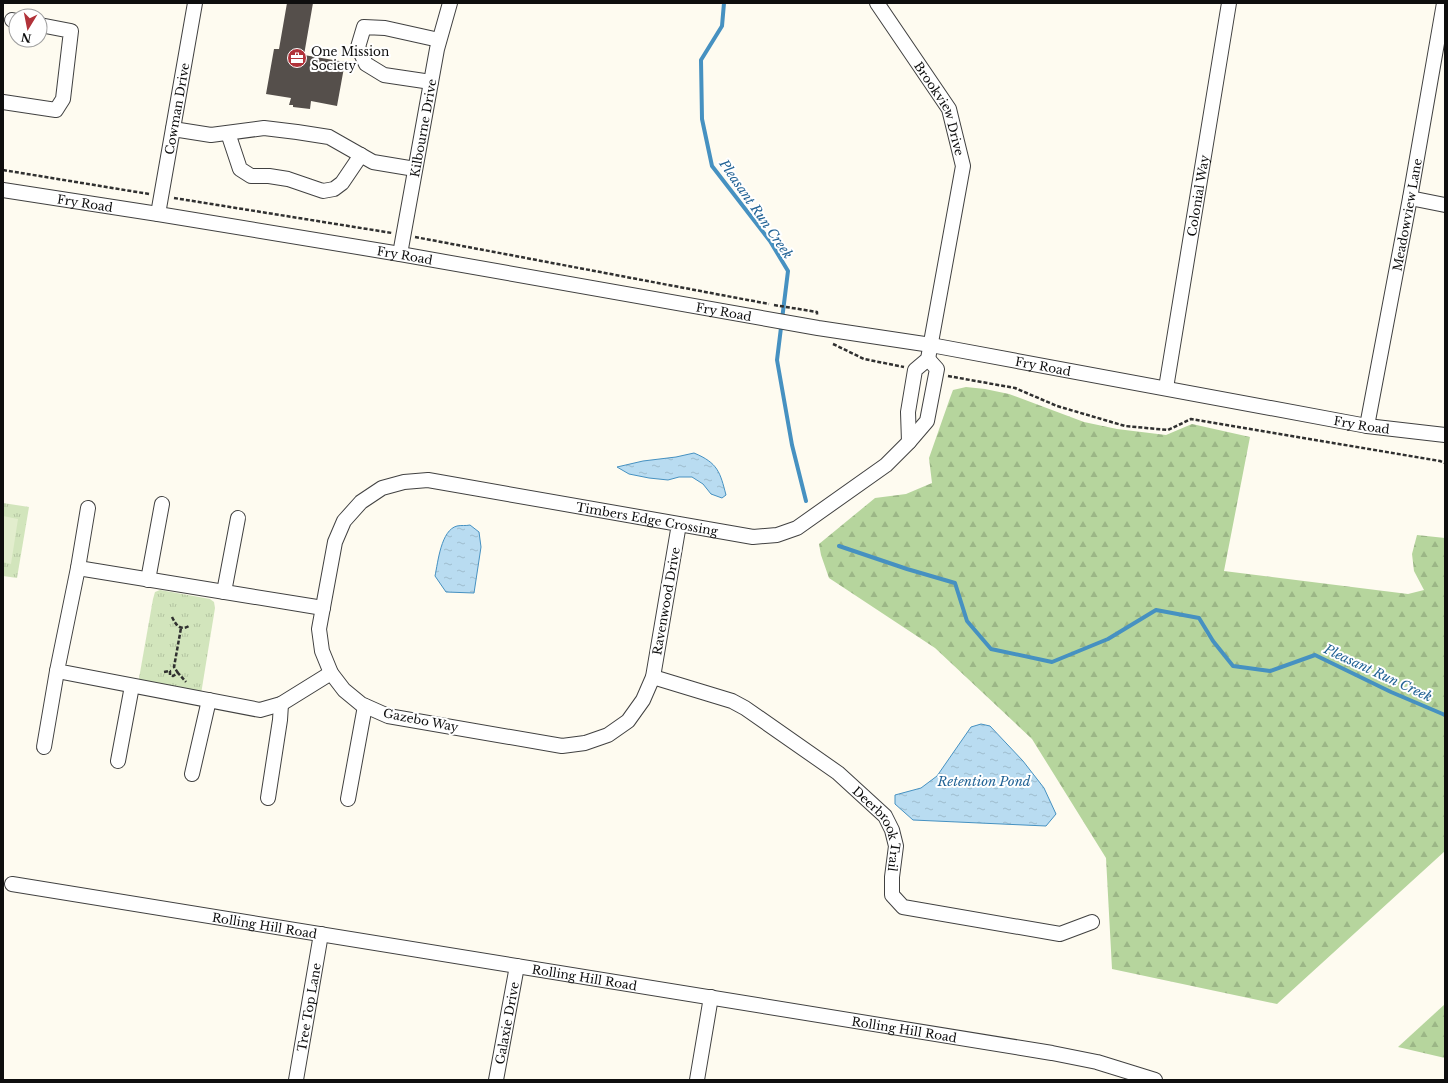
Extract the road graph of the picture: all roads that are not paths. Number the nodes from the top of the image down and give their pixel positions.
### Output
1 (195, 3) edge
2 (450, 3) edge
3 (877, 3) edge
4 (1229, 3) edge
5 (1444, 3) edge
6 (48, 26) edge
7 (439, 40) junction
8 (431, 82) junction
9 (3, 102) edge
10 (173, 128) junction
11 (228, 133) junction
12 (361, 155) junction
13 (415, 169) junction
14 (3, 190) edge
15 (1410, 198) junction
16 (1445, 205) edge
17 (158, 214) junction
18 (400, 254) junction
19 (931, 345) junction
20 (928, 359) junction
21 (1166, 388) junction
22 (1367, 426) junction
23 (1445, 435) edge
24 (909, 442) junction
25 (361, 502) joint
26 (162, 504) dead end
27 (88, 508) dead end
28 (238, 518) dead end
29 (679, 524) junction
30 (78, 568) junction
31 (148, 580) junction
32 (224, 592) junction
33 (323, 608) junction
34 (57, 671) junction
35 (331, 672) junction
36 (653, 677) junction
37 (132, 686) junction
38 (208, 700) junction
39 (280, 704) junction
40 (365, 706) junction
41 (44, 747) dead end
42 (118, 761) dead end
43 (192, 774) dead end
44 (268, 798) dead end
45 (348, 799) dead end
46 (12, 884) dead end
47 (1092, 922) dead end
48 (321, 934) junction
49 (517, 966) junction
50 (711, 997) junction
51 (296, 1080) edge
52 (496, 1080) edge
53 (697, 1080) edge
54 (1155, 1080) edge

1 - 10 street, Cowman Drive
2 - 7 street, Kilbourne Drive
3 - 19 street, Brookview Drive
4 - 21 street, Colonial Way
5 - 15 street, Meadowview Lane
6 - 9 street
7 - 8 street, Kilbourne Drive
7 - 8 street
8 - 13 street, Kilbourne Drive
10 - 11 street
10 - 17 street, Cowman Drive
11 - 12 street
11 - 12 street
12 - 13 street
13 - 18 street, Kilbourne Drive
14 - 17 street, Fry Road
15 - 16 street
15 - 22 street, Meadowview Lane
17 - 18 street, Fry Road
18 - 19 street, Fry Road
19 - 20 street
19 - 21 street, Fry Road
20 - 24 street
20 - 24 street, Timbers Edge Crossing
21 - 22 street, Fry Road
22 - 23 street, Fry Road
24 - 29 street, Timbers Edge Crossing
25 - 29 street, Timbers Edge Crossing
25 - 33 street, Gazebo Way
26 - 31 street
27 - 30 street
28 - 32 street
29 - 36 street, Ravenwood Drive
30 - 31 street
30 - 34 street
31 - 32 street
32 - 33 street
33 - 35 street, Gazebo Way
34 - 37 street
34 - 41 street
35 - 39 street
35 - 40 street, Gazebo Way
36 - 40 street, Gazebo Way
36 - 47 street, Deerbrook Trail
37 - 38 street
37 - 42 street
38 - 39 street
38 - 43 street
39 - 44 street
40 - 45 street
46 - 48 street, Rolling Hill Road
48 - 49 street, Rolling Hill Road
48 - 51 street, Tree Top Lane
49 - 50 street, Rolling Hill Road
49 - 52 street, Galaxie Drive
50 - 53 street
50 - 54 street, Rolling Hill Road

